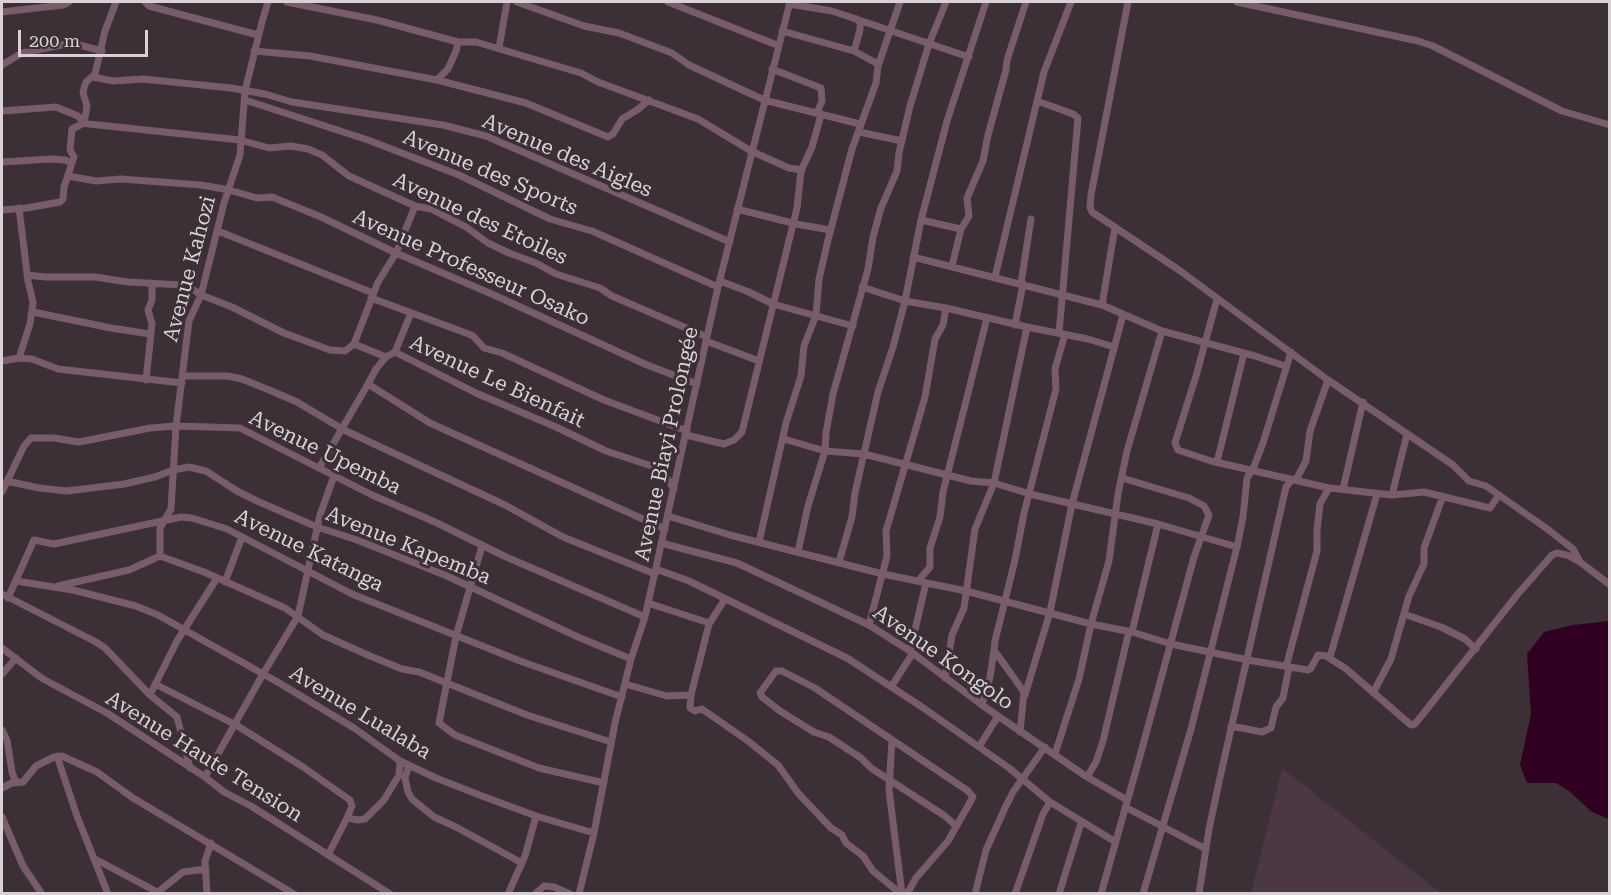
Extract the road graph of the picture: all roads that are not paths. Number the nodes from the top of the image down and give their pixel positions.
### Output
1 (69, 2) edge
2 (116, 2) edge
3 (145, 2) edge
4 (268, 2) edge
5 (287, 2) edge
6 (507, 2) edge
7 (516, 2) edge
8 (668, 2) edge
9 (789, 2) edge
10 (900, 2) edge
11 (946, 2) edge
12 (986, 2) edge
13 (1026, 2) edge
14 (1071, 2) edge
15 (1128, 2) edge
16 (1237, 2) edge
17 (2, 12) edge
18 (857, 20) junction
19 (889, 30) junction
20 (782, 31) junction
21 (258, 35) junction
22 (458, 42) junction
23 (929, 44) junction
24 (777, 45) junction
25 (499, 48) junction
26 (102, 51) junction
27 (254, 51) junction
28 (854, 51) junction
29 (969, 57) junction
30 (878, 64) junction
31 (2, 65) edge
32 (772, 69) junction
33 (93, 77) junction
34 (437, 80) junction
35 (246, 91) junction
36 (244, 100) junction
37 (649, 100) junction
38 (764, 100) junction
39 (1037, 101) junction
40 (2, 111) edge
41 (819, 114) junction
42 (84, 123) junction
43 (1610, 125) edge
44 (860, 128) junction
45 (240, 140) junction
46 (902, 141) junction
47 (751, 151) junction
48 (2, 162) edge
49 (72, 163) junction
50 (802, 170) junction
51 (68, 177) junction
52 (229, 190) junction
53 (415, 206) junction
54 (20, 208) junction
55 (737, 209) junction
56 (2, 210) edge
57 (1031, 219) dead end
58 (921, 220) junction
59 (793, 223) junction
60 (1115, 226) junction
61 (830, 230) junction
62 (961, 230) junction
63 (218, 231) junction
64 (730, 242) junction
65 (396, 253) junction
66 (913, 257) junction
67 (952, 266) junction
68 (27, 275) junction
69 (995, 277) junction
70 (152, 283) junction
71 (719, 284) junction
72 (1022, 284) junction
73 (862, 288) junction
74 (1062, 294) junction
75 (201, 295) junction
76 (372, 296) junction
77 (1217, 299) junction
78 (905, 301) junction
79 (773, 304) junction
80 (1102, 305) junction
81 (946, 308) junction
82 (33, 312) junction
83 (411, 313) junction
84 (816, 315) junction
85 (1123, 315) junction
86 (987, 318) junction
87 (1015, 325) junction
88 (853, 326) junction
89 (1027, 327) junction
90 (1162, 331) junction
91 (1062, 333) junction
92 (150, 334) junction
93 (707, 339) junction
94 (1206, 342) junction
95 (354, 344) junction
96 (1114, 347) junction
97 (395, 352) junction
98 (1244, 352) junction
99 (1291, 352) junction
100 (386, 357) junction
101 (19, 358) junction
102 (759, 361) junction
103 (2, 362) edge
104 (1285, 366) junction
105 (182, 379) junction
106 (146, 380) junction
107 (1328, 380) junction
108 (368, 384) junction
109 (697, 384) junction
110 (1363, 402) junction
111 (176, 426) junction
112 (342, 428) junction
113 (686, 433) junction
114 (1407, 435) junction
115 (784, 439) junction
116 (825, 451) junction
117 (864, 454) junction
118 (1217, 462) junction
119 (907, 466) junction
120 (319, 468) junction
121 (173, 470) junction
122 (1252, 470) junction
123 (334, 476) junction
124 (948, 476) junction
125 (1122, 478) junction
126 (1292, 480) junction
127 (7, 481) junction
128 (994, 483) junction
129 (1329, 488) junction
130 (674, 489) junction
131 (1343, 489) junction
132 (2, 492) edge
133 (1030, 494) junction
134 (1377, 494) junction
135 (1392, 495) junction
136 (1499, 495) junction
137 (1443, 496) junction
138 (1072, 504) junction
139 (1116, 514) junction
140 (668, 516) junction
141 (166, 520) junction
142 (1158, 524) junction
143 (317, 527) junction
144 (665, 529) junction
145 (242, 537) junction
146 (1201, 537) junction
147 (661, 543) junction
148 (759, 543) junction
149 (482, 546) junction
150 (1237, 547) junction
151 (798, 552) junction
152 (160, 556) junction
153 (839, 562) junction
154 (1580, 562) junction
155 (655, 571) junction
156 (308, 572) junction
157 (883, 574) junction
158 (217, 578) junction
159 (16, 581) junction
160 (918, 581) junction
161 (225, 582) junction
162 (926, 583) junction
163 (1610, 585) edge
164 (56, 586) junction
165 (470, 588) junction
166 (966, 591) junction
167 (4, 597) edge
168 (725, 599) junction
169 (1004, 602) junction
170 (648, 603) junction
171 (1050, 612) junction
172 (1404, 614) junction
173 (298, 616) junction
174 (645, 617) junction
175 (709, 623) junction
176 (1091, 624) junction
177 (869, 625) junction
178 (185, 628) junction
179 (1131, 632) junction
180 (456, 636) junction
181 (1171, 644) junction
182 (2, 648) edge
183 (1476, 649) junction
184 (994, 650) junction
185 (1209, 651) junction
186 (912, 652) junction
187 (1330, 657) junction
188 (16, 658) junction
189 (631, 659) junction
190 (1248, 660) junction
191 (1287, 667) junction
192 (2, 674) edge
193 (263, 674) junction
194 (945, 678) junction
195 (447, 683) junction
196 (155, 684) junction
197 (625, 684) junction
198 (891, 687) junction
199 (1372, 693) junction
200 (150, 695) junction
201 (691, 695) junction
202 (1025, 695) junction
203 (622, 697) junction
204 (982, 705) junction
205 (998, 717) junction
206 (236, 725) junction
207 (1231, 726) junction
208 (2, 730) edge
209 (1020, 732) junction
210 (892, 740) junction
211 (611, 742) junction
212 (979, 747) junction
213 (1045, 747) junction
214 (1055, 754) junction
215 (57, 756) junction
216 (400, 761) junction
217 (409, 765) junction
218 (190, 768) junction
219 (206, 777) junction
220 (1087, 777) junction
221 (889, 779) junction
222 (1023, 780) junction
223 (16, 783) junction
224 (603, 783) junction
225 (2, 788) edge
226 (1050, 802) junction
227 (1126, 803) junction
228 (536, 816) junction
229 (2, 817) edge
230 (347, 818) junction
231 (1081, 823) junction
232 (956, 826) junction
233 (1164, 826) junction
234 (594, 833) junction
235 (1114, 842) junction
236 (212, 843) junction
237 (1206, 849) junction
238 (328, 855) junction
239 (95, 860) junction
240 (522, 863) junction
241 (206, 869) junction
242 (160, 893) edge
243 (42, 894) edge
244 (108, 894) edge
245 (207, 894) edge
246 (294, 894) edge
247 (390, 894) edge
248 (508, 894) edge
249 (535, 894) edge
250 (570, 894) edge
251 (579, 894) edge
252 (902, 894) edge
253 (907, 894) edge
254 (975, 894) edge
255 (1015, 894) edge
256 (1059, 894) edge
257 (1101, 894) edge
258 (1143, 894) edge
259 (1199, 894) edge

1 - 17 street
2 - 26 street
3 - 21 street
4 - 21 street, Avenue Kahozi
5 - 22 street
6 - 25 street
7 - 38 street
8 - 24 street
9 - 18 street
9 - 20 street, Avenue Biayi Prolongée
10 - 19 street
11 - 23 street
12 - 29 street
13 - 62 street
14 - 39 street
15 - 60 street
16 - 43 street
18 - 19 street
18 - 28 street
19 - 23 street
19 - 30 street
20 - 24 street, Avenue Biayi Prolongée
20 - 28 street
21 - 27 street, Avenue Kahozi
22 - 25 street
22 - 34 street
23 - 29 street
23 - 46 street
24 - 32 street, Avenue Biayi Prolongée
25 - 37 street
26 - 31 street
26 - 33 street
27 - 34 street
27 - 35 street, Avenue Kahozi
28 - 30 street
29 - 58 street
30 - 44 street
32 - 38 street, Avenue Biayi Prolongée
32 - 41 street
33 - 35 street, Avenue des Aigles
33 - 42 street
34 - 37 street
35 - 36 street, Avenue Kahozi
35 - 64 street, Avenue des Aigles
36 - 45 street, Avenue Kahozi
36 - 71 street, Avenue des Sports
37 - 47 street
38 - 41 street
38 - 47 street, Avenue Biayi Prolongée
39 - 69 street
39 - 74 street
40 - 42 street
41 - 44 street
41 - 50 street
42 - 45 street, Avenue des Etoiles
42 - 49 street
44 - 46 street
44 - 61 street
45 - 52 street, Avenue Kahozi
45 - 53 street, Avenue des Etoiles
46 - 73 street
47 - 50 street
47 - 55 street, Avenue Biayi Prolongée
48 - 49 street
49 - 51 street
50 - 59 street
51 - 52 street, Avenue Professeur Osako
51 - 54 street
52 - 63 street, Avenue Kahozi
52 - 65 street, Avenue Professeur Osako
53 - 65 street
53 - 93 street, Avenue des Etoiles
54 - 56 street
54 - 68 street
55 - 59 street
55 - 64 street, Avenue Biayi Prolongée
57 - 72 street
58 - 62 street
58 - 66 street
59 - 61 street
59 - 79 street
60 - 77 street
60 - 80 street
61 - 84 street
62 - 67 street
63 - 75 street, Avenue Kahozi
63 - 76 street
64 - 71 street, Avenue Biayi Prolongée
65 - 76 street
65 - 109 street, Avenue Professeur Osako
66 - 67 street
66 - 78 street
67 - 69 street
68 - 70 street
68 - 82 street
69 - 72 street
70 - 75 street
70 - 92 street
71 - 79 street, Avenue des Sports
71 - 93 street, Avenue Biayi Prolongée
72 - 74 street
72 - 87 street
73 - 78 street
73 - 88 street
74 - 80 street
74 - 91 street
75 - 95 street
75 - 105 street, Avenue Kahozi
76 - 83 street
76 - 95 street
77 - 94 street
77 - 99 street
78 - 81 street
78 - 117 street
79 - 84 street, Avenue des Sports
79 - 102 street
80 - 85 street
81 - 86 street
81 - 119 street
82 - 92 street
82 - 101 street
83 - 97 street
83 - 113 street
84 - 88 street, Avenue des Sports
84 - 115 street
85 - 90 street
85 - 96 street
86 - 87 street
86 - 124 street
87 - 89 street
88 - 116 street
89 - 91 street
89 - 128 street
90 - 94 street
90 - 125 street
91 - 96 street
91 - 133 street
92 - 106 street
93 - 102 street, Avenue des Etoiles
93 - 109 street, Avenue Biayi Prolongée
94 - 98 street
94 - 118 street
95 - 100 street, Avenue Le Bienfait
96 - 138 street
97 - 100 street, Avenue Le Bienfait
97 - 130 street, Avenue Le Bienfait
98 - 104 street
98 - 118 street
99 - 104 street
99 - 107 street
100 - 108 street
101 - 103 street
101 - 106 street
102 - 113 street
104 - 122 street
105 - 106 street
105 - 111 street, Avenue Kahozi
105 - 112 street
107 - 110 street
107 - 126 street
108 - 112 street
108 - 144 street
109 - 113 street, Avenue Biayi Prolongée
110 - 114 street
110 - 131 street
111 - 120 street, Avenue Upemba
111 - 121 street, Avenue Kahozi
111 - 127 street, Avenue Upemba
112 - 120 street
112 - 155 street
113 - 130 street, Avenue Biayi Prolongée
114 - 135 street
114 - 136 street
115 - 116 street
115 - 148 street
116 - 117 street
116 - 151 street
117 - 119 street
117 - 153 street
118 - 122 street
119 - 124 street
119 - 157 street
120 - 123 street, Avenue Upemba
121 - 127 street, Avenue Kapemba
121 - 141 street, Avenue Kahozi
121 - 143 street, Avenue Kapemba
122 - 126 street
122 - 150 street
123 - 143 street
123 - 149 street, Avenue Upemba
124 - 128 street
124 - 160 street
125 - 139 street
125 - 146 street
126 - 129 street
126 - 190 street
127 - 132 street, Avenue Upemba
128 - 133 street
128 - 166 street
129 - 131 street
129 - 191 street
130 - 140 street, Avenue Biayi Prolongée
131 - 134 street
133 - 138 street
133 - 169 street
134 - 135 street
134 - 187 street
135 - 137 street
136 - 137 street
136 - 154 street
137 - 172 street
138 - 139 street
138 - 171 street
139 - 142 street
139 - 176 street
140 - 144 street, Avenue Biayi Prolongée
140 - 148 street
141 - 145 street, Avenue Katanga
141 - 152 street, Avenue Kahozi
141 - 159 street, Avenue Katanga
142 - 146 street
142 - 179 street
143 - 156 street
143 - 165 street, Avenue Kapemba
144 - 147 street, Avenue Biayi Prolongée
145 - 156 street, Avenue Katanga
145 - 161 street
146 - 150 street
146 - 181 street
147 - 155 street, Avenue Biayi Prolongée
147 - 177 street, Avenue Kongolo
148 - 151 street
149 - 165 street
149 - 174 street, Avenue Upemba
150 - 185 street
151 - 153 street
152 - 158 street
152 - 164 street
153 - 157 street
154 - 163 street
154 - 183 street
155 - 168 street
155 - 170 street, Avenue Biayi Prolongée
156 - 173 street
156 - 180 street, Avenue Katanga
157 - 160 street
157 - 177 street
158 - 161 street
158 - 178 street
159 - 164 street
159 - 167 street, Avenue Katanga
160 - 162 street
161 - 173 street
162 - 166 street
162 - 186 street
164 - 178 street, Avenue Lualaba
165 - 180 street
165 - 189 street, Avenue Kapemba
166 - 169 street
166 - 194 street
167 - 200 street
168 - 175 street
168 - 198 street
169 - 171 street
169 - 184 street
170 - 174 street, Avenue Biayi Prolongée
170 - 175 street
171 - 176 street
171 - 202 street
172 - 183 street
172 - 199 street
173 - 193 street
173 - 195 street
174 - 189 street, Avenue Biayi Prolongée
175 - 201 street
176 - 179 street
176 - 214 street
177 - 186 street, Avenue Kongolo
178 - 193 street, Avenue Lualaba
178 - 196 street
179 - 181 street
179 - 220 street
180 - 195 street
180 - 203 street, Avenue Katanga
181 - 185 street
181 - 227 street
182 - 188 street, Avenue Haute Tension
183 - 199 street
184 - 202 street
184 - 204 street
185 - 190 street
185 - 233 street
186 - 194 street, Avenue Kongolo
186 - 198 street
187 - 191 street
187 - 199 street
188 - 192 street
188 - 218 street, Avenue Haute Tension
189 - 197 street, Avenue Biayi Prolongée
190 - 191 street
190 - 207 street
191 - 207 street
193 - 206 street
193 - 216 street, Avenue Lualaba
194 - 204 street, Avenue Kongolo
195 - 211 street
195 - 224 street
196 - 200 street
196 - 206 street
197 - 201 street
197 - 203 street, Avenue Biayi Prolongée
198 - 212 street
200 - 218 street
201 - 252 street
202 - 209 street
203 - 211 street, Avenue Biayi Prolongée
204 - 205 street, Avenue Kongolo
205 - 209 street, Avenue Kongolo
205 - 212 street
206 - 219 street
206 - 230 street
207 - 237 street
208 - 223 street
209 - 213 street, Avenue Kongolo
210 - 221 street
210 - 221 street
210 - 232 street
211 - 224 street, Avenue Biayi Prolongée
212 - 222 street
213 - 214 street, Avenue Kongolo
213 - 222 street
214 - 220 street, Avenue Kongolo
215 - 223 street
215 - 236 street
215 - 239 street
216 - 217 street, Avenue Lualaba
216 - 230 street
217 - 228 street, Avenue Lualaba
217 - 240 street
218 - 219 street, Avenue Haute Tension
219 - 238 street, Avenue Haute Tension
220 - 227 street, Avenue Kongolo
221 - 232 street
221 - 252 street
222 - 226 street
222 - 254 street
223 - 225 street
224 - 234 street, Avenue Biayi Prolongée
226 - 231 street
226 - 255 street
227 - 233 street, Avenue Kongolo
227 - 235 street
228 - 234 street, Avenue Lualaba
228 - 240 street
229 - 243 street
230 - 238 street
231 - 235 street
231 - 256 street
232 - 253 street
233 - 237 street, Avenue Kongolo
233 - 258 street
234 - 251 street, Avenue Biayi Prolongée
235 - 257 street
236 - 241 street
236 - 246 street
237 - 259 street
238 - 247 street, Avenue Haute Tension
239 - 242 street
239 - 244 street
240 - 248 street
241 - 242 street
241 - 245 street
249 - 250 street

